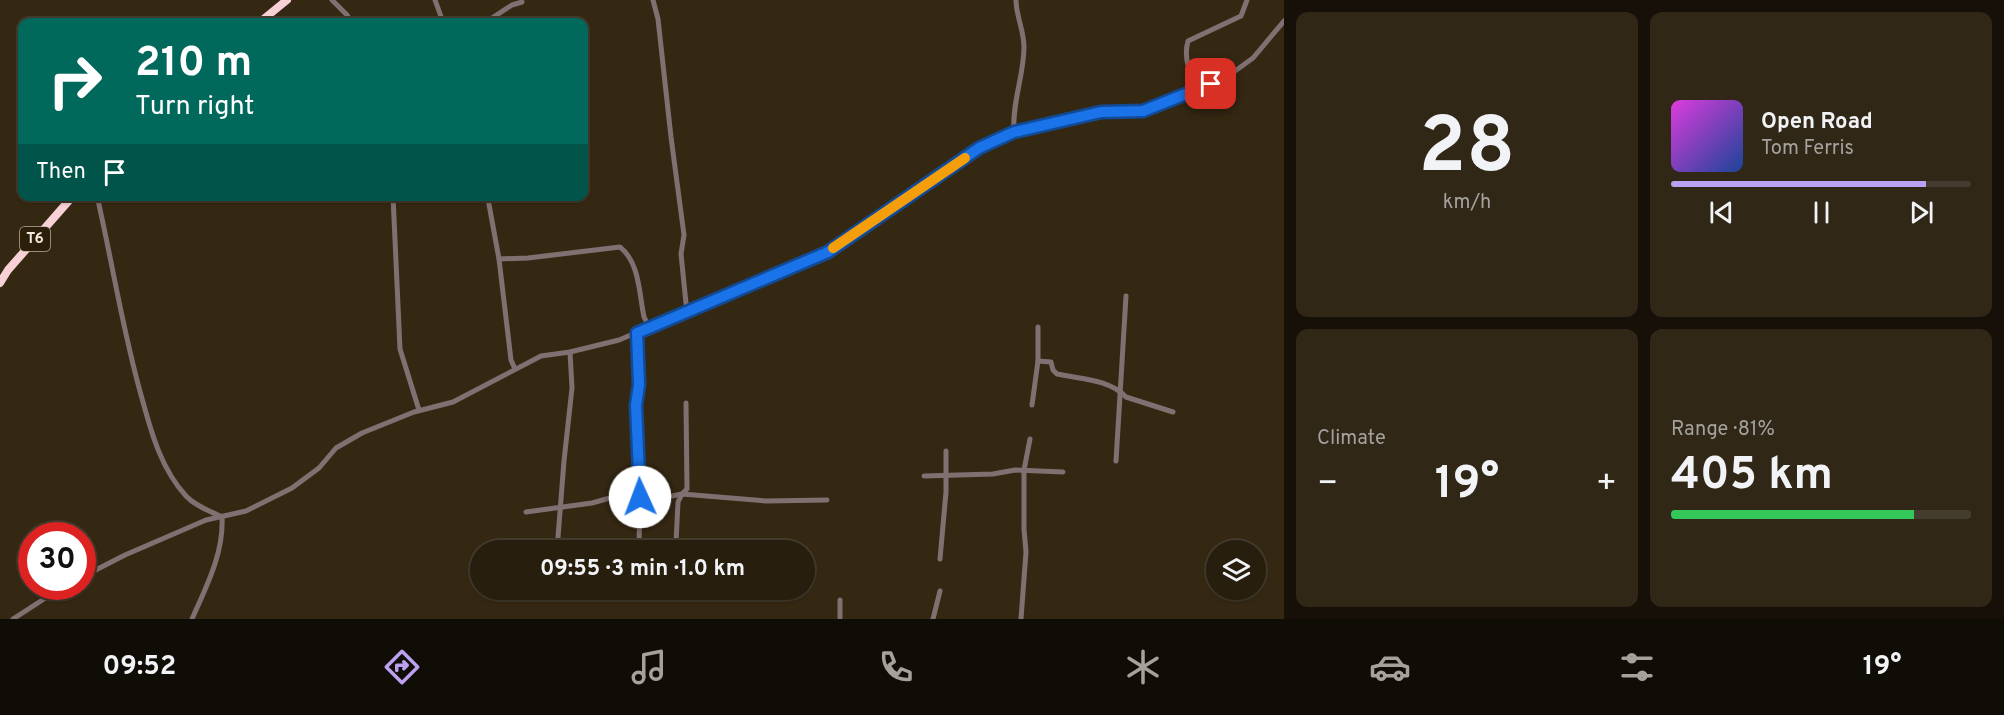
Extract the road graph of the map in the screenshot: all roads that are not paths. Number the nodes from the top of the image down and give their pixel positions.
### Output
1 (287, 0) edge
2 (332, 0) edge
3 (435, 0) edge
4 (653, 0) edge
5 (1016, 0) edge
6 (1246, 0) edge
7 (522, 2) dead end
8 (265, 18) edge
9 (349, 18) edge
10 (442, 18) edge
11 (492, 18) edge
12 (1284, 21) edge
13 (1198, 90) junction
14 (1014, 132) junction
15 (68, 201) edge
16 (98, 201) edge
17 (393, 201) edge
18 (488, 201) edge
19 (499, 259) junction
20 (0, 283) edge
21 (1126, 296) dead end
22 (687, 313) junction
23 (652, 327) junction
24 (1038, 327) dead end
25 (637, 333) junction
26 (570, 352) junction
27 (1038, 361) junction
28 (515, 369) junction
29 (1120, 392) junction
30 (686, 403) dead end
31 (1032, 405) dead end
32 (419, 410) junction
33 (1173, 412) dead end
34 (1030, 440) dead end
35 (946, 451) dead end
36 (1116, 461) dead end
37 (1024, 470) junction
38 (1063, 472) dead end
39 (924, 476) dead end
40 (946, 476) junction
41 (682, 494) junction
42 (640, 497) junction
43 (827, 500) dead end
44 (561, 506) junction
45 (526, 512) dead end
46 (222, 517) junction
47 (558, 540) edge
48 (639, 540) edge
49 (676, 540) edge
50 (940, 559) dead end
51 (96, 570) edge
52 (940, 591) dead end
53 (42, 600) edge
54 (840, 600) dead end
55 (13, 619) edge
56 (192, 619) edge
57 (840, 619) edge
58 (933, 619) edge
59 (1021, 619) edge

1 - 8 highway
2 - 9 street
3 - 10 street
4 - 22 street
5 - 14 street
6 - 13 street
7 - 11 street
12 - 13 street
13 - 14 street
14 - 22 street
15 - 20 highway, T6
16 - 46 street
17 - 32 street
18 - 19 street
19 - 23 street
19 - 28 street
21 - 29 street
22 - 23 street
23 - 25 street
24 - 27 street
25 - 26 street
25 - 42 street
26 - 28 street
26 - 44 street
27 - 29 street
27 - 31 street
28 - 32 street
29 - 33 street
29 - 36 street
30 - 41 street
32 - 46 street
34 - 37 street
35 - 40 street
37 - 38 street
37 - 40 street
37 - 59 street
39 - 40 street
40 - 50 street
41 - 42 street
41 - 43 street
41 - 49 street
42 - 44 street
42 - 48 street
44 - 45 street
44 - 47 street
46 - 51 street
46 - 56 street
52 - 58 street
53 - 55 street
54 - 57 street

